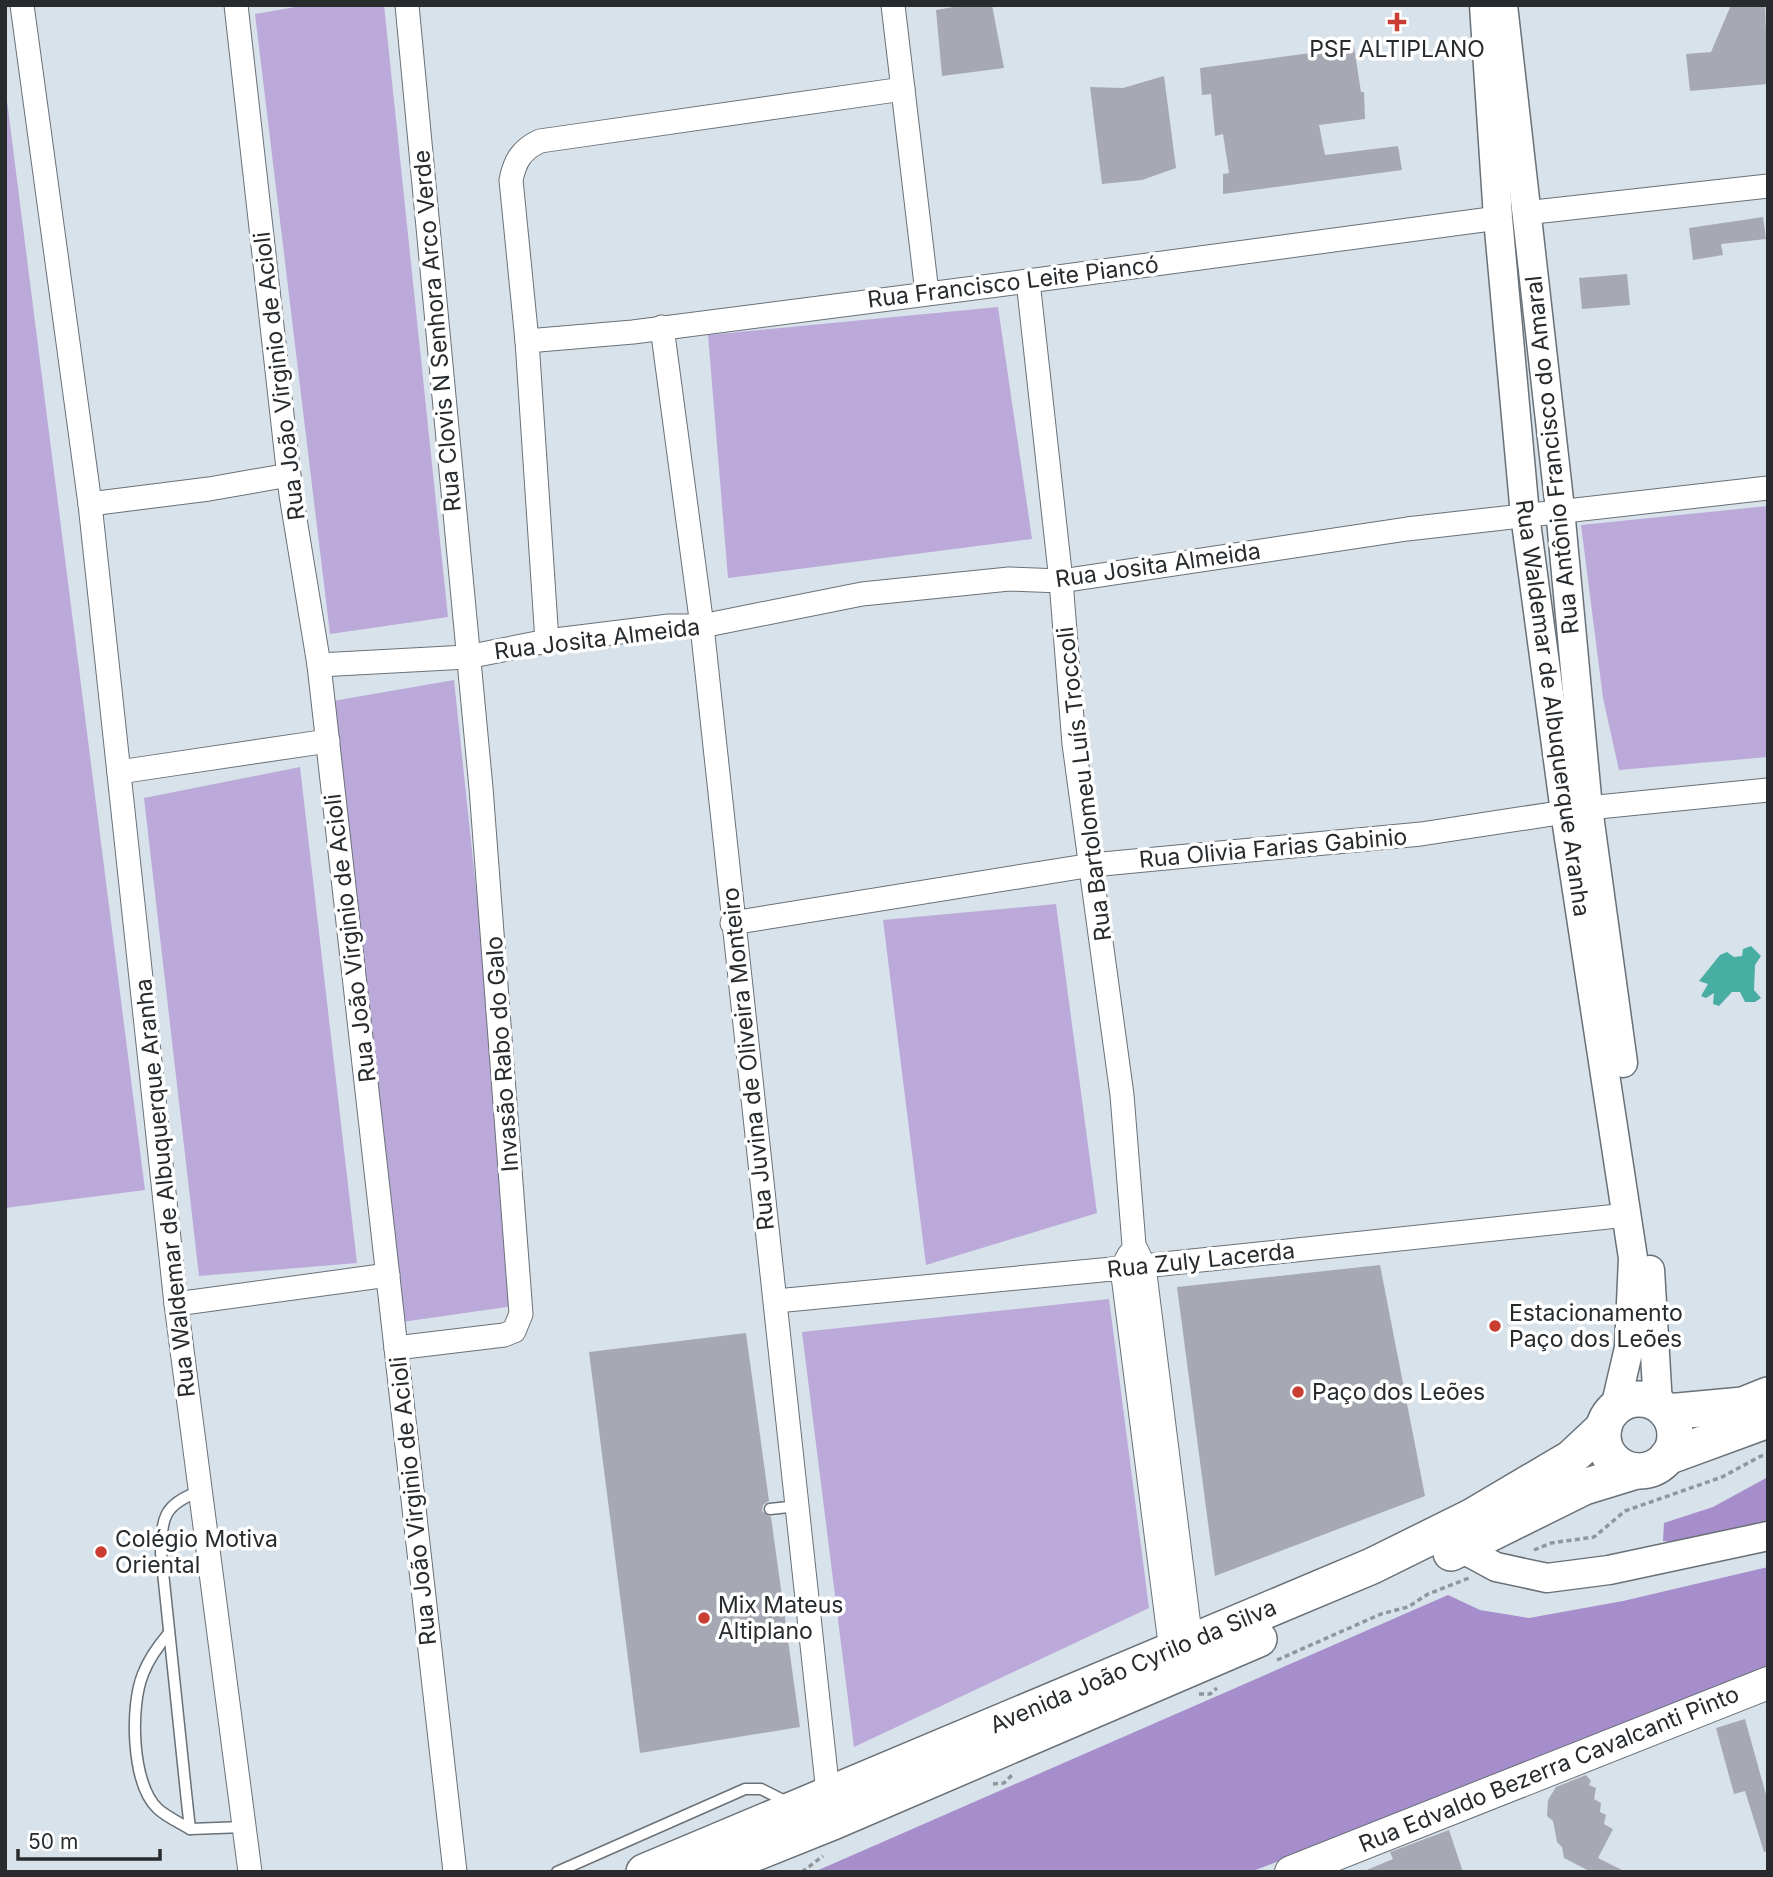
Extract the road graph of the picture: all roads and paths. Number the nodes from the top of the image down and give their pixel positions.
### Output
1 (22, 5) edge
2 (236, 5) edge
3 (407, 5) edge
4 (893, 5) edge
5 (1484, 5) edge
6 (1503, 5) edge
7 (903, 89) junction
8 (1768, 186) edge
9 (1511, 215) junction
10 (1028, 281) junction
11 (927, 293) junction
12 (662, 327) junction
13 (527, 341) junction
14 (289, 475) junction
15 (1768, 488) edge
16 (90, 504) junction
17 (1560, 509) junction
18 (1525, 515) junction
19 (1060, 581) junction
20 (702, 626) junction
21 (547, 641) junction
22 (467, 657) junction
23 (319, 665) junction
24 (328, 741) junction
25 (118, 772) junction
26 (1768, 790) edge
27 (1577, 810) junction
28 (1093, 865) junction
29 (732, 923) junction
30 (1626, 1215) junction
31 (1133, 1268) junction
32 (388, 1275) junction
33 (776, 1301) junction
34 (176, 1304) junction
35 (396, 1348) junction
36 (1768, 1395) edge
37 (1662, 1409) junction
38 (1610, 1418) junction
39 (1768, 1420) edge
40 (1768, 1456) edge
41 (1667, 1457) junction
42 (1636, 1471) junction
43 (200, 1491) junction
44 (798, 1506) junction
45 (770, 1509) dead end
46 (1768, 1536) edge
47 (1461, 1548) junction
48 (1496, 1567) junction
49 (169, 1633) junction
50 (1181, 1646) junction
51 (1274, 1661) dead end
52 (1223, 1682) dead end
53 (1768, 1683) edge
54 (1189, 1695) dead end
55 (1023, 1766) dead end
56 (983, 1784) dead end
57 (828, 1793) junction
58 (796, 1807) junction
59 (244, 1826) junction
60 (190, 1829) junction
61 (828, 1852) dead end
62 (250, 1872) edge
63 (455, 1872) edge
64 (557, 1872) edge
65 (644, 1872) edge
66 (708, 1872) edge
67 (802, 1872) edge
68 (1291, 1872) edge

1 - 16 street, Rua Waldemar de Albuquerque Aranha
2 - 14 street, Rua João Virginio de Acioli
3 - 22 street, Rua Clovis N Senhora Arco Verde
4 - 7 street
5 - 9 street, Rua Waldemar de Albuquerque Aranha
6 - 9 street, Rua Antônio Francisco do Amaral
7 - 11 street
7 - 13 street
8 - 9 street, Rua Francisco Leite Piancó
9 - 10 street, Rua Francisco Leite Piancó
9 - 17 street, Rua Antônio Francisco do Amaral
9 - 18 street, Rua Waldemar de Albuquerque Aranha
10 - 11 street, Rua Francisco Leite Piancó
10 - 19 street, Rua Bartolomeu Luís Troccoli
11 - 12 street, Rua Francisco Leite Piancó
12 - 13 street, Rua Francisco Leite Piancó
12 - 20 street, Rua Juvina de Oliveira Monteiro
13 - 21 street
14 - 16 street
14 - 23 street, Rua João Virginio de Acioli
15 - 17 street, Rua Josita Almeida
16 - 25 street, Rua Waldemar de Albuquerque Aranha
17 - 18 street, Rua Josita Almeida
17 - 27 street, Rua Antônio Francisco do Amaral
18 - 19 street, Rua Josita Almeida
18 - 27 street, Rua Waldemar de Albuquerque Aranha
19 - 20 street, Rua Josita Almeida
19 - 28 street, Rua Bartolomeu Luís Troccoli
20 - 21 street, Rua Josita Almeida
20 - 29 street, Rua Juvina de Oliveira Monteiro
21 - 22 street, Rua Josita Almeida
22 - 23 street, Rua Josita Almeida
22 - 35 street, Invasão Rabo do Galo
23 - 24 street, Rua João Virginio de Acioli
24 - 25 street
24 - 32 street, Rua João Virginio de Acioli
25 - 34 street, Rua Waldemar de Albuquerque Aranha
26 - 27 street, Rua Olivia Farias Gabinio
27 - 28 street, Rua Olivia Farias Gabinio
27 - 30 street, Rua Waldemar de Albuquerque Aranha
27 - 37 street, Rua Antônio Francisco do Amaral
28 - 29 street, Rua Olivia Farias Gabinio
28 - 31 street, Rua Bartolomeu Luís Troccoli
29 - 33 street, Rua Juvina de Oliveira Monteiro
30 - 31 street, Rua Zuly Lacerda
30 - 38 street, Rua Waldemar de Albuquerque Aranha
31 - 33 street, Rua Zuly Lacerda
31 - 50 street
32 - 34 street
32 - 35 street, Rua João Virginio de Acioli
33 - 44 street, Rua Juvina de Oliveira Monteiro
34 - 43 street, Rua Waldemar de Albuquerque Aranha
35 - 63 street, Rua João Virginio de Acioli
36 - 37 main road
37 - 38 main road
37 - 41 main road
38 - 42 main road
38 - 50 main road, Avenida João Cyrilo da Silva
39 - 41 main road
40 - 48 path
41 - 42 main road
42 - 47 main road, Avenida João Cyrilo da Silva
43 - 49 lane
43 - 59 street, Rua Waldemar de Albuquerque Aranha
44 - 45 lane
44 - 57 street, Rua Juvina de Oliveira Monteiro
46 - 48 street
47 - 48 street
47 - 66 main road, Avenida João Cyrilo da Silva
48 - 51 path
49 - 60 lane
49 - 60 lane
50 - 57 main road, Avenida João Cyrilo da Silva
52 - 54 path
53 - 68 main road, Rua Edvaldo Bezerra Cavalcanti Pinto
55 - 56 path
57 - 58 main road, Avenida João Cyrilo da Silva
58 - 64 lane
58 - 65 main road, Avenida João Cyrilo da Silva
59 - 60 lane
59 - 62 street, Rua Waldemar de Albuquerque Aranha
61 - 67 path

